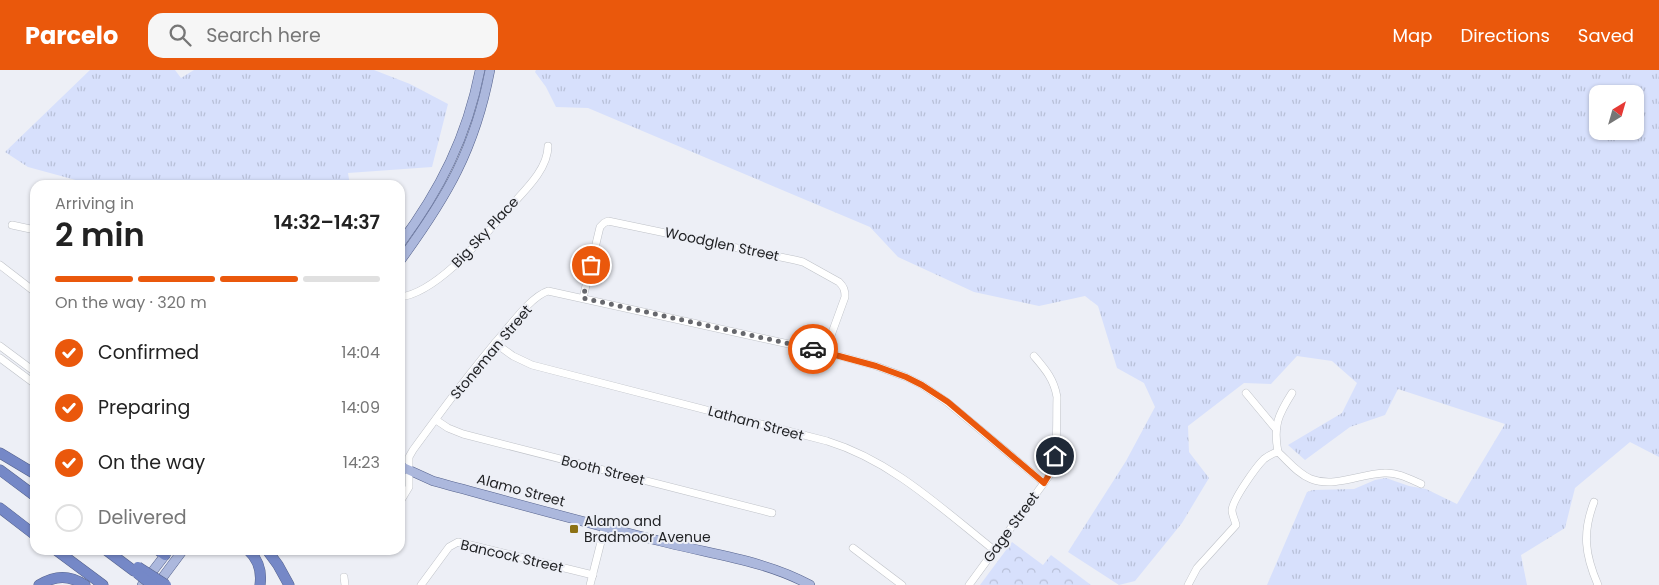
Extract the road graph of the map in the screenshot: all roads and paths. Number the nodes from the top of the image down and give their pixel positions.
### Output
1 (480, 70) edge
2 (490, 70) edge
3 (548, 146) dead end
4 (12, 225) dead end
5 (30, 229) edge
6 (405, 237) edge
7 (405, 254) edge
8 (0, 265) edge
9 (30, 288) edge
10 (405, 295) edge
11 (583, 298) junction
12 (495, 343) junction
13 (0, 346) edge
14 (825, 352) junction
15 (1034, 356) dead end
16 (0, 358) edge
17 (30, 368) edge
18 (30, 380) edge
19 (1246, 393) dead end
20 (1292, 394) dead end
21 (436, 420) junction
22 (1276, 429) junction
23 (1278, 452) junction
24 (0, 453) edge
25 (405, 468) edge
26 (0, 470) edge
27 (409, 470) junction
28 (30, 471) edge
29 (1044, 483) junction
30 (1421, 484) dead end
31 (30, 492) edge
32 (405, 494) edge
33 (1594, 502) dead end
34 (0, 508) edge
35 (772, 513) dead end
36 (605, 526) junction
37 (30, 531) edge
38 (853, 548) dead end
39 (994, 550) junction
40 (63, 555) edge
41 (114, 555) edge
42 (118, 555) edge
43 (162, 555) edge
44 (179, 555) edge
45 (253, 555) edge
46 (271, 555) edge
47 (136, 569) junction
48 (593, 575) junction
49 (344, 577) dead end
50 (40, 585) edge
51 (85, 585) edge
52 (103, 585) edge
53 (142, 585) edge
54 (152, 585) edge
55 (157, 585) edge
56 (166, 585) edge
57 (260, 585) edge
58 (289, 585) edge
59 (345, 585) edge
60 (420, 585) edge
61 (590, 585) edge
62 (810, 585) edge
63 (902, 585) edge
64 (969, 585) edge
65 (1188, 585) edge
66 (1598, 585) edge

1 - 6 main road
2 - 7 main road
3 - 10 street, Big Sky Place
4 - 5 street
8 - 9 street
11 - 12 street, Stoneman Street
11 - 14 street, Stoneman Street
11 - 14 street, Woodglen Street
12 - 21 street, Stoneman Street
12 - 39 street, Latham Street
13 - 17 street
14 - 29 street, Stoneman Street
15 - 29 street, Gage Street
16 - 18 street
19 - 22 street
20 - 22 street
21 - 27 street, Stoneman Street
21 - 35 street, Booth Street
22 - 23 street
23 - 30 street
23 - 65 street
24 - 28 highway
25 - 27 main road, Alamo Street
26 - 31 highway
27 - 32 street, Stoneman Street
27 - 36 main road, Alamo Street
29 - 39 street, Gage Street
33 - 66 street
34 - 37 highway
36 - 48 street
36 - 62 main road, Alamo Street
38 - 63 street
39 - 64 street, Gage Street
40 - 52 highway
41 - 47 highway
42 - 47 highway
43 - 53 main road
44 - 55 main road
45 - 57 highway
46 - 58 highway
47 - 54 highway, bridge
47 - 56 highway, bridge
48 - 60 street, Bancock Street
48 - 61 street
49 - 59 street
50 - 51 highway

